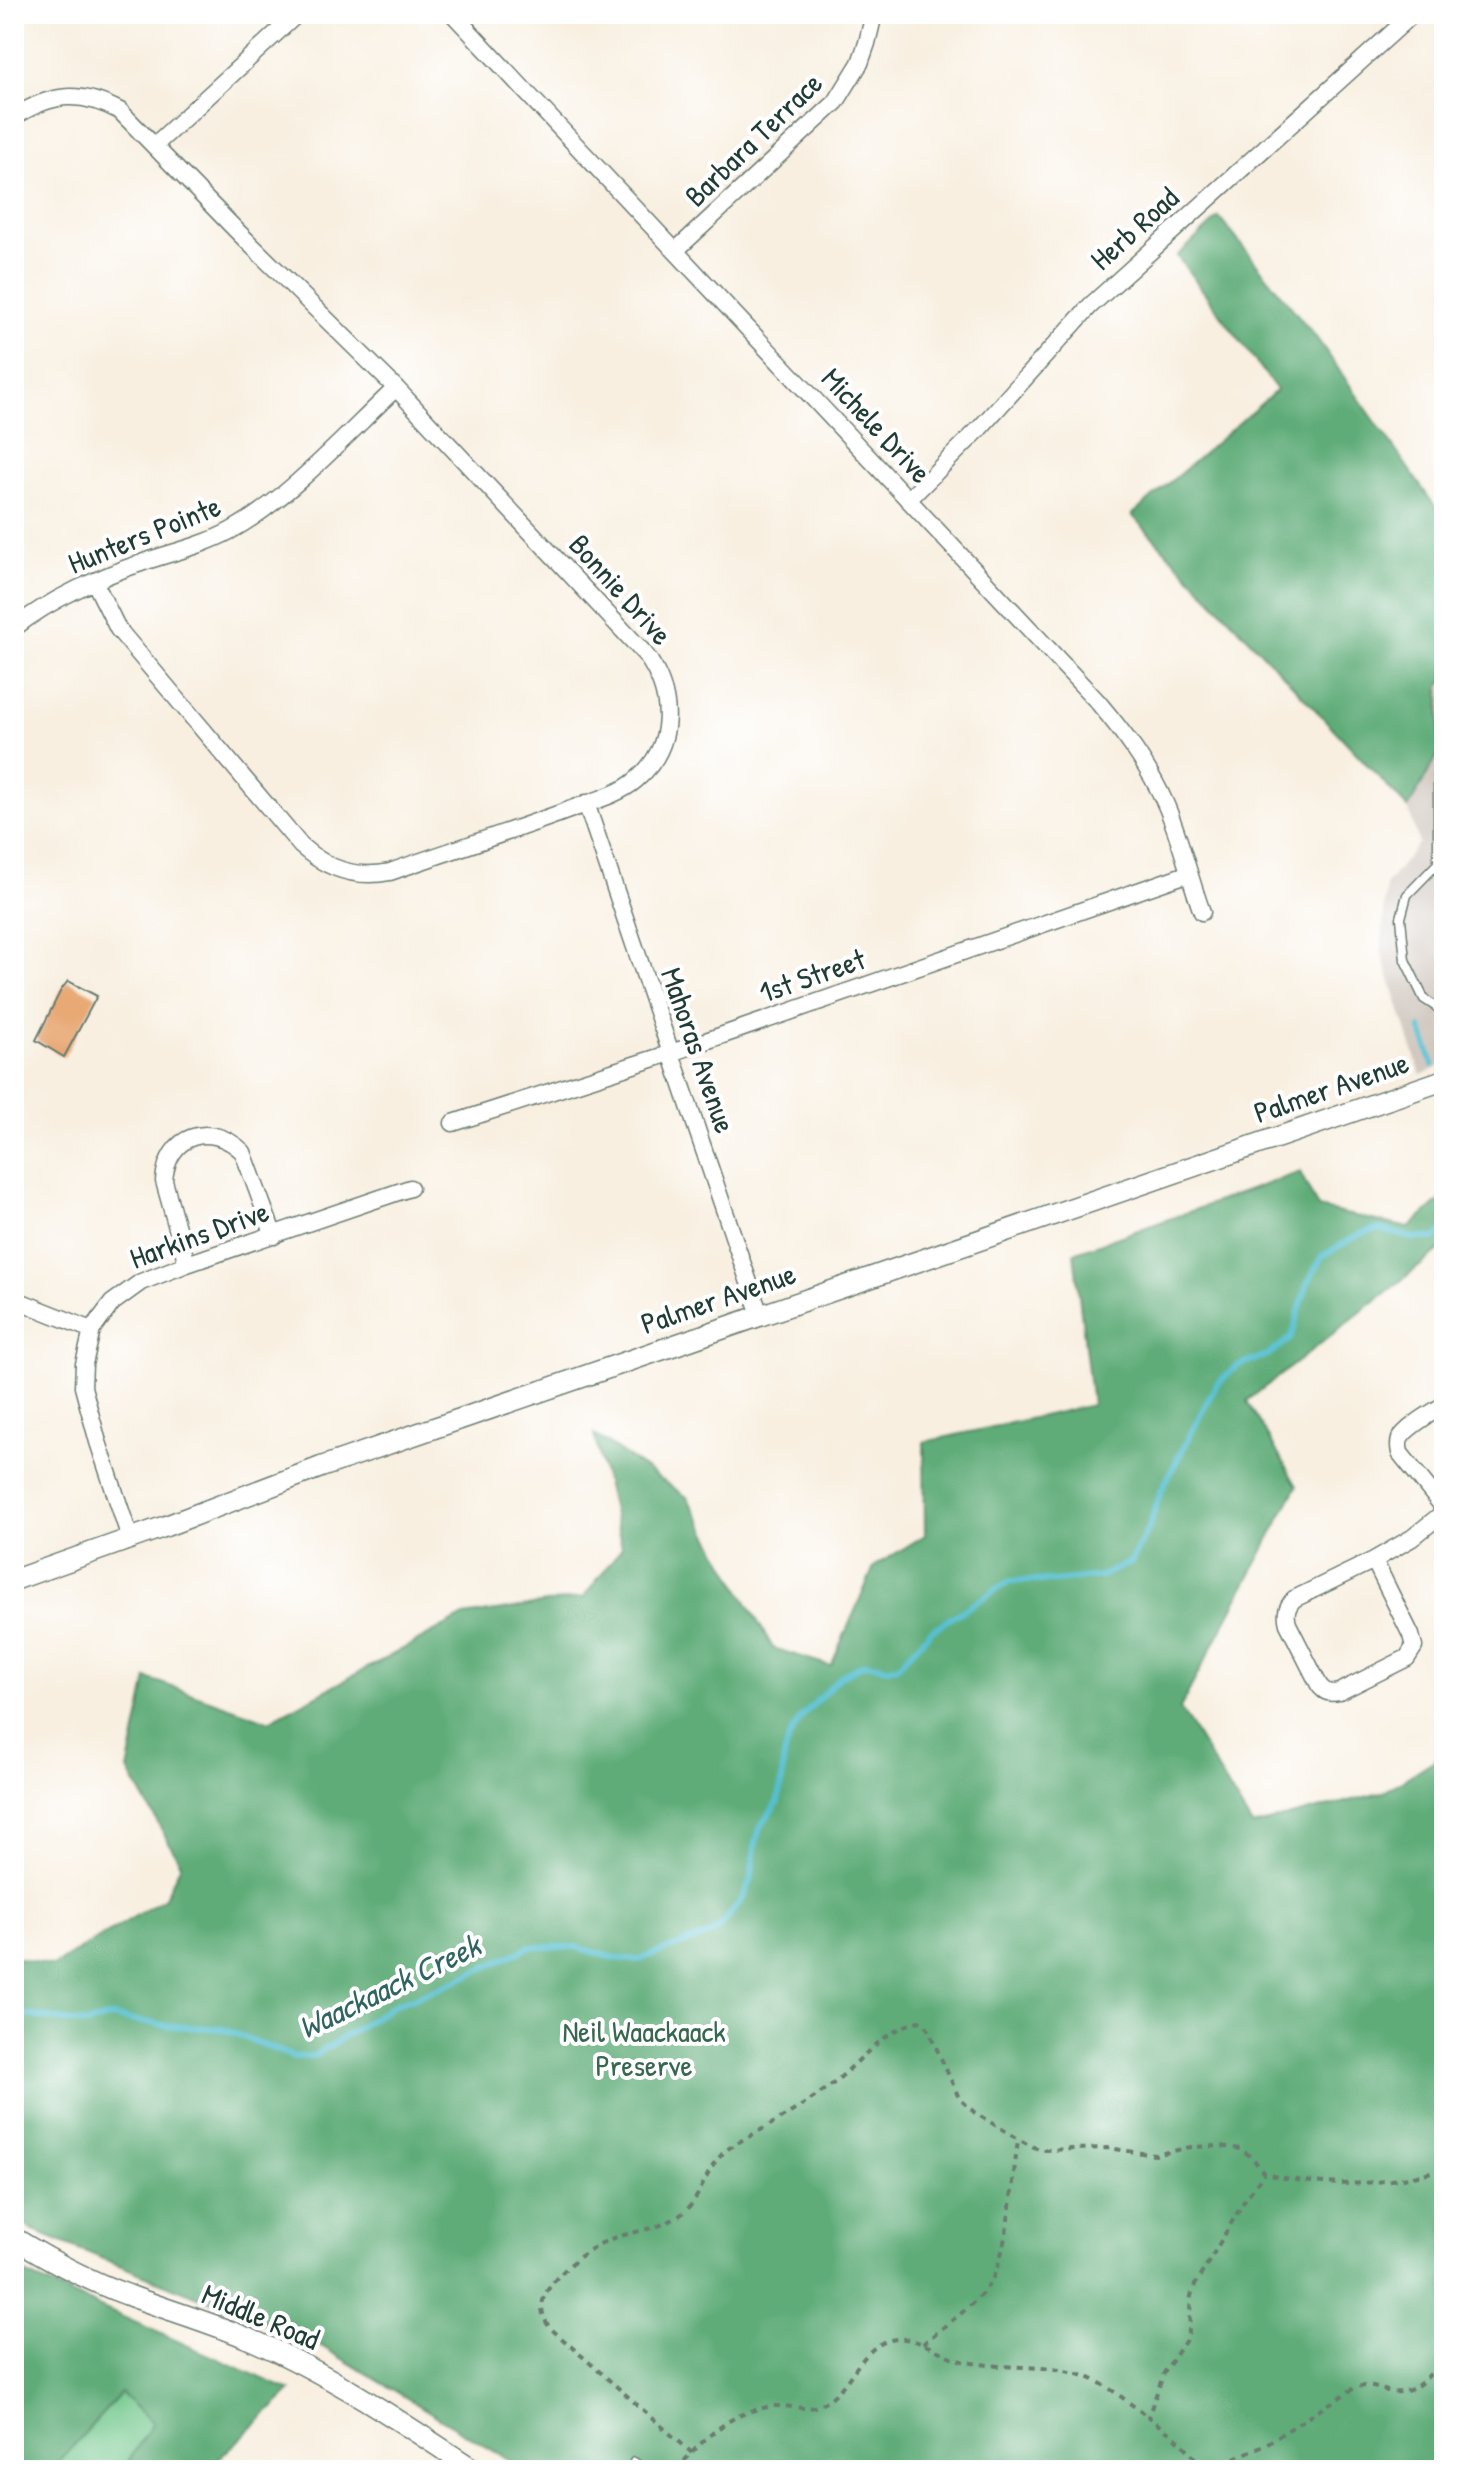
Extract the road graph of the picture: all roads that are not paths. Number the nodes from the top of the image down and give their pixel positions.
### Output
1 (297, 14) edge
2 (453, 14) edge
3 (874, 14) edge
4 (1413, 14) edge
5 (14, 117) edge
6 (156, 144) junction
7 (675, 251) junction
8 (396, 388) junction
9 (908, 500) junction
10 (95, 583) junction
11 (14, 628) edge
12 (1444, 754) edge
13 (586, 803) junction
14 (1187, 874) junction
15 (1202, 912) dead end
16 (1444, 1012) edge
17 (671, 1053) junction
18 (1444, 1080) edge
19 (453, 1123) dead end
20 (410, 1188) dead end
21 (274, 1236) junction
22 (187, 1264) junction
23 (14, 1299) edge
24 (760, 1315) junction
25 (92, 1330) junction
26 (1444, 1405) edge
27 (1444, 1510) edge
28 (130, 1538) junction
29 (1374, 1560) junction
30 (14, 1580) edge
31 (14, 2238) edge
32 (634, 2462) dead end
33 (474, 2470) edge
34 (645, 2470) edge

1 - 6 street
2 - 7 street, Michele Drive
3 - 7 street, Barbara Terrace
4 - 9 street, Herb Road
5 - 6 street, Bonnie Drive
6 - 8 street, Bonnie Drive
7 - 9 street, Michele Drive
8 - 10 street, Hunters Pointe
8 - 13 street, Bonnie Drive
9 - 14 street, Michele Drive
10 - 11 street, Hunters Pointe
10 - 13 street, Bonnie Drive
12 - 16 lane
13 - 17 street, Mahoras Avenue
14 - 15 street, Michele Drive
14 - 17 street, 1st Street
17 - 19 street, 1st Street
17 - 24 street, Mahoras Avenue
18 - 24 street, Palmer Avenue
20 - 21 street, Harkins Drive
21 - 22 street, Harkins Drive
21 - 22 street
22 - 25 street, Harkins Drive
23 - 25 street
24 - 28 street, Palmer Avenue
25 - 28 street, Harkins Drive
26 - 27 street
27 - 29 street
28 - 30 street, Palmer Avenue
29 - 29 street
31 - 33 street, Middle Road
32 - 34 lane

